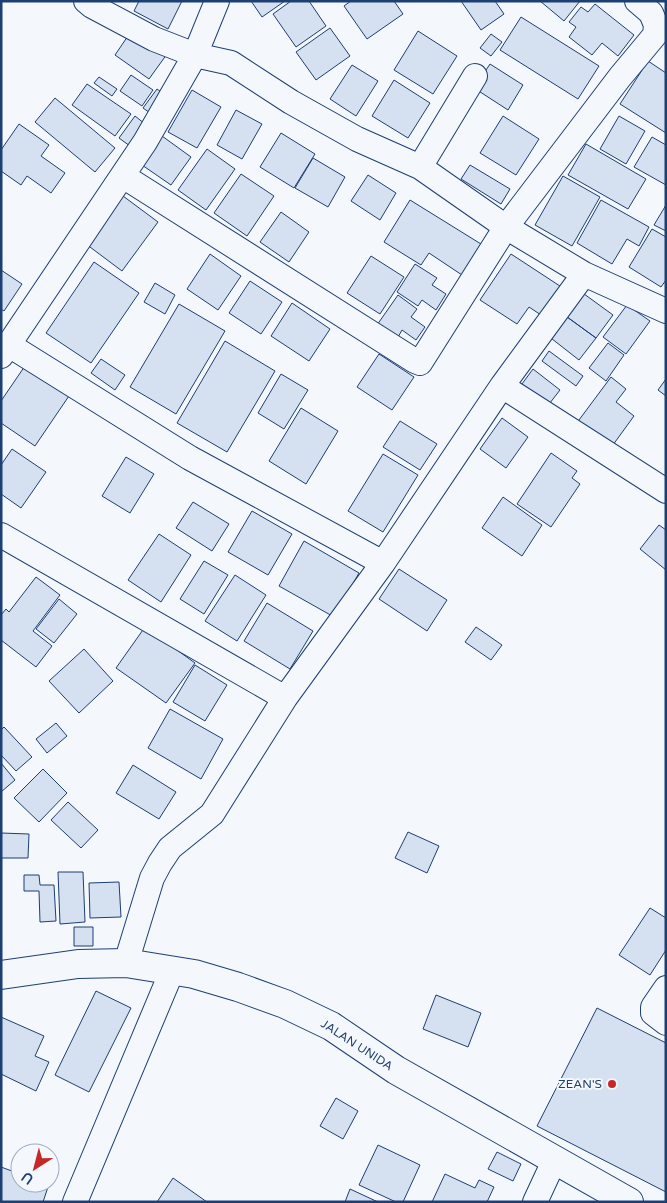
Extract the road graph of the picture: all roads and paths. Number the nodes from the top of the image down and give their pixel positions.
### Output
1 (86, 1) edge
2 (217, 1) edge
3 (637, 1) edge
4 (661, 24) edge
5 (195, 55) junction
6 (475, 76) dead end
7 (420, 167) junction
8 (123, 176) junction
9 (506, 227) junction
10 (584, 274) junction
11 (665, 309) edge
12 (5, 350) edge
13 (502, 386) junction
14 (666, 491) edge
15 (1, 535) edge
16 (383, 563) junction
17 (285, 698) junction
18 (126, 963) junction
19 (172, 971) junction
20 (1, 975) edge
21 (666, 988) edge
22 (666, 1023) edge
23 (555, 1159) junction
24 (76, 1202) edge
25 (535, 1202) edge
26 (629, 1202) edge

1 - 5 street
2 - 5 street
3 - 4 street
4 - 9 street
5 - 7 street
5 - 8 street
6 - 7 street
7 - 9 street
8 - 9 street
8 - 12 street
9 - 10 street
10 - 11 street
10 - 13 street
12 - 16 street
13 - 14 street
13 - 16 street
15 - 17 street
16 - 17 street
17 - 18 street
18 - 19 street, JALAN UNIDA
18 - 20 street, JALAN UNIDA
19 - 23 street, JALAN UNIDA
19 - 24 street
21 - 22 street
23 - 25 street
23 - 26 street, JALAN UNIDA

